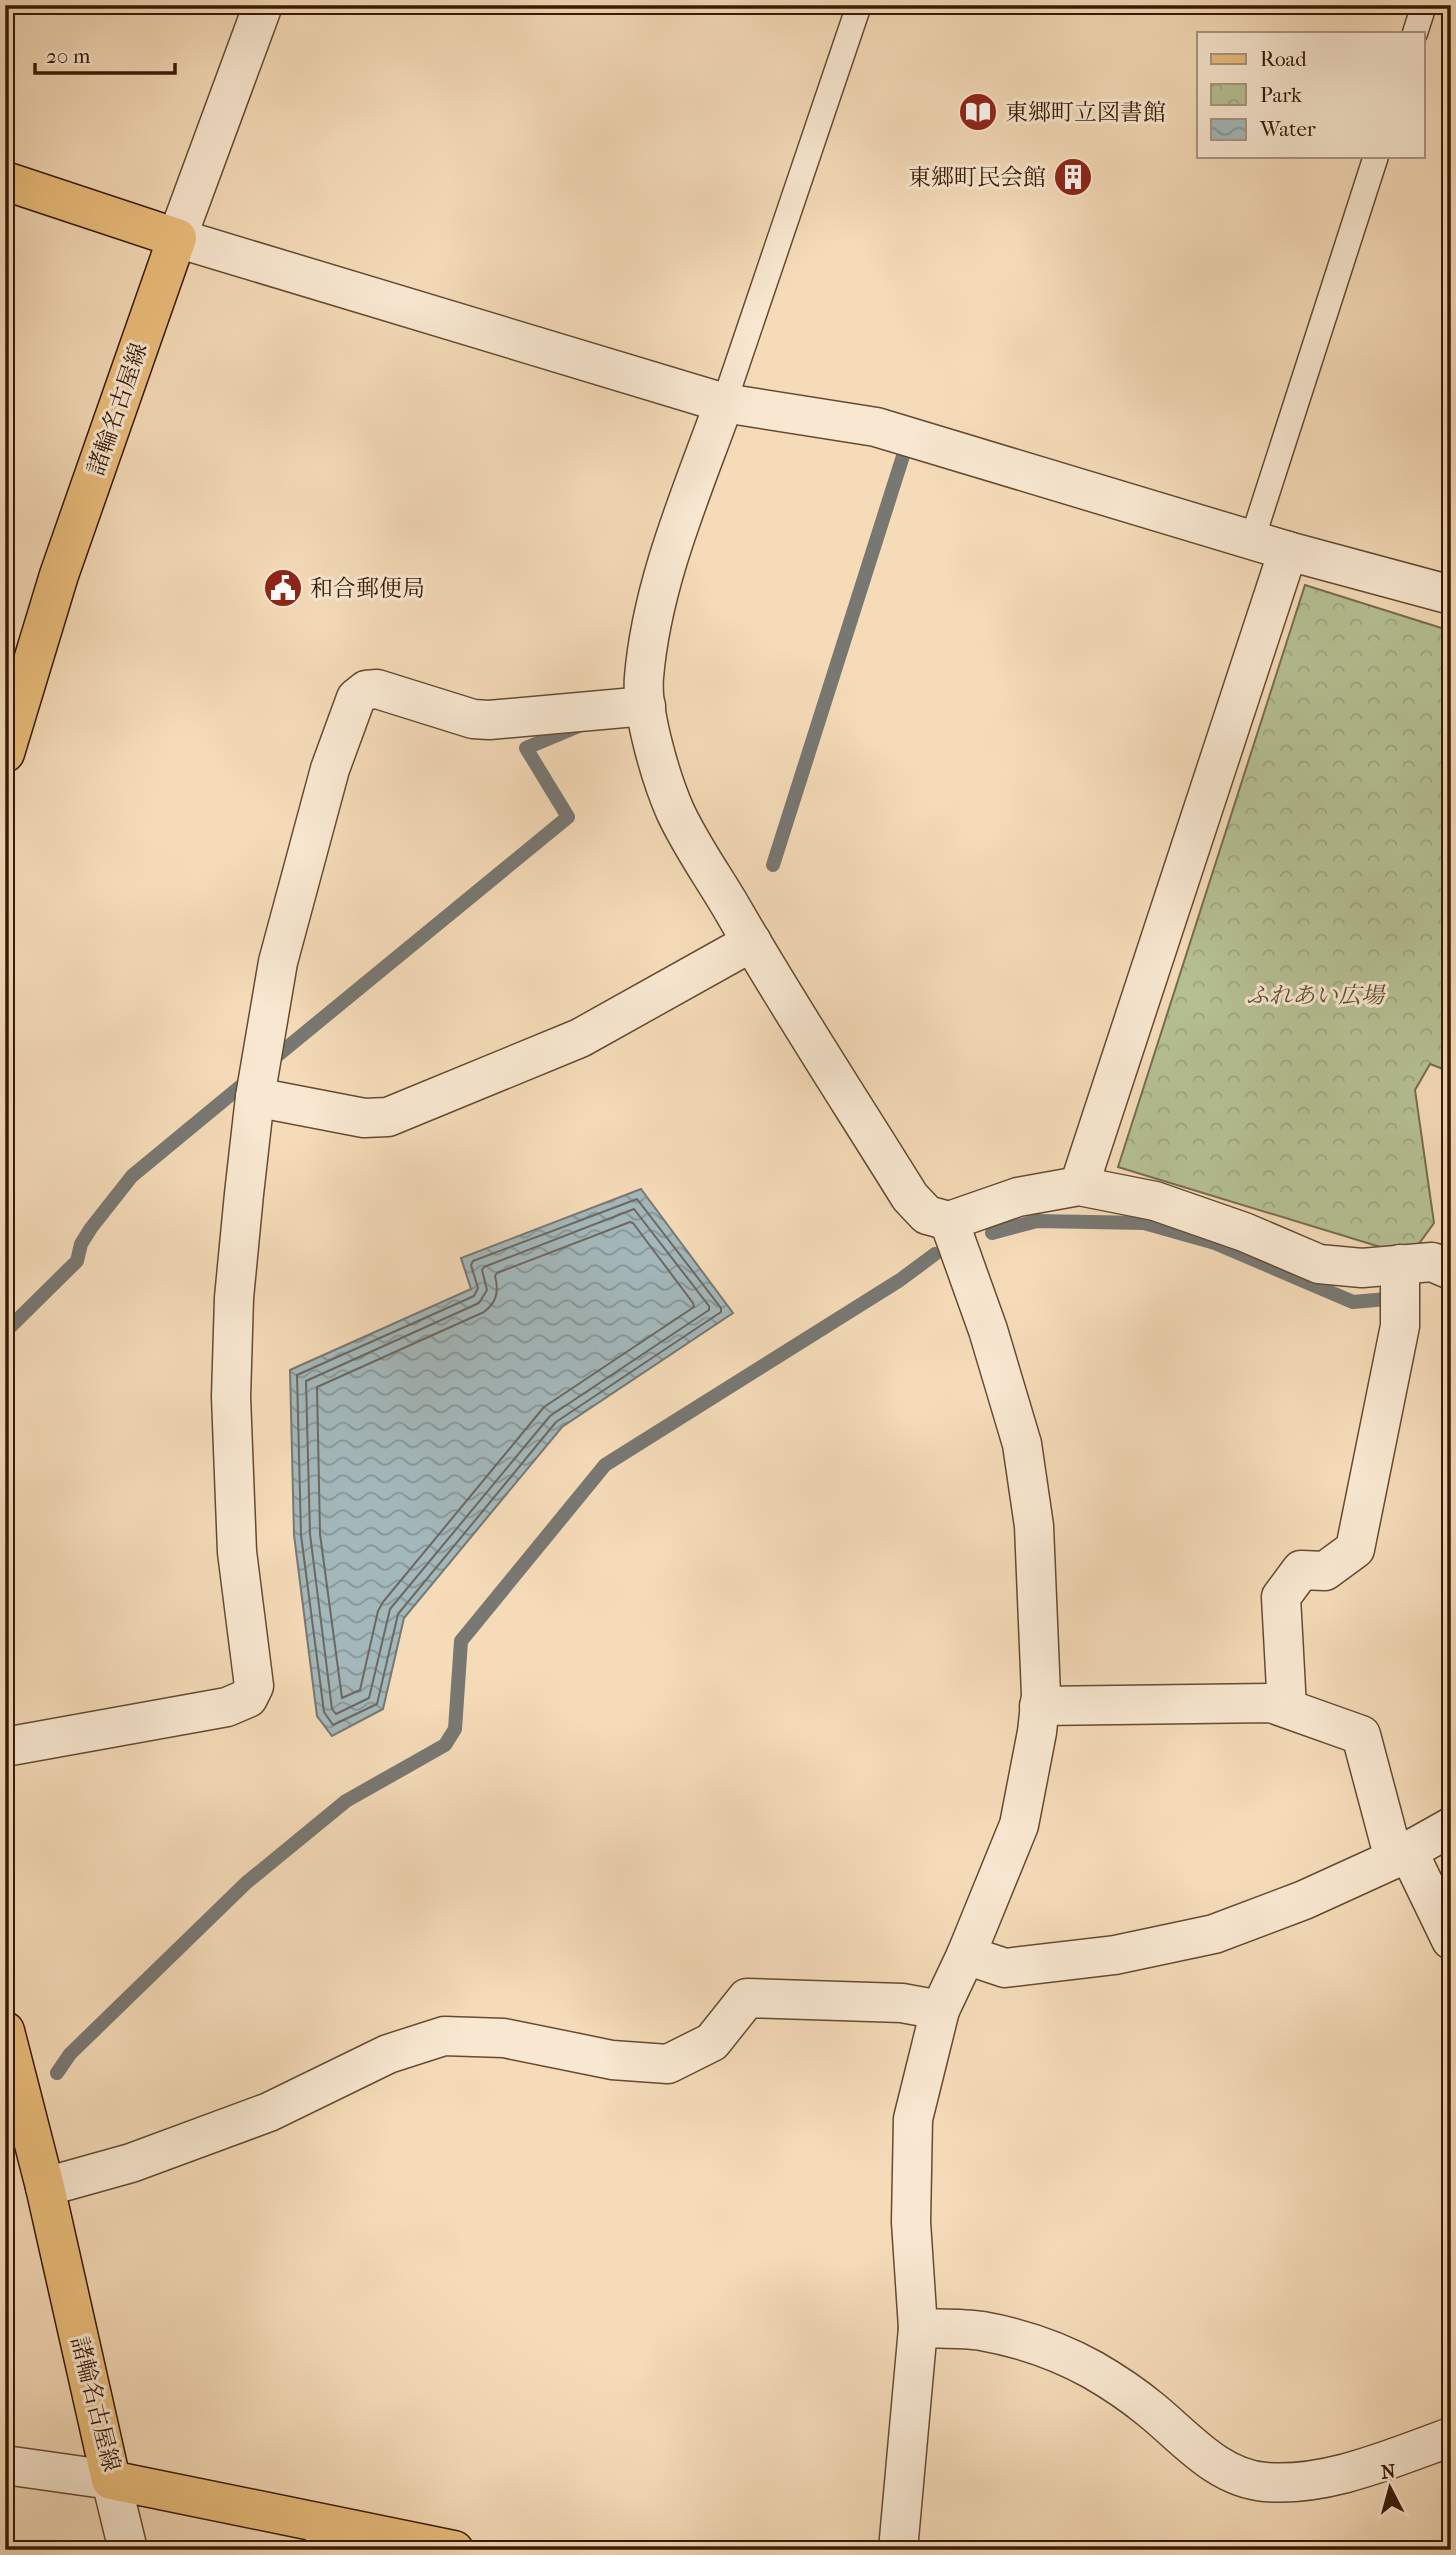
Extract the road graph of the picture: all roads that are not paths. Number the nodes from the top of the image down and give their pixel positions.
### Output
1 (263, 5) edge
2 (859, 5) edge
3 (1424, 5) edge
4 (1415, 32) edge
5 (1375, 158) edge
6 (5, 181) edge
7 (177, 238) junction
8 (724, 403) junction
9 (1252, 540) junction
10 (1288, 551) junction
11 (1451, 595) edge
12 (646, 706) junction
13 (5, 753) edge
14 (752, 942) junction
15 (255, 1097) junction
16 (1079, 1186) junction
17 (949, 1221) junction
18 (1400, 1264) junction
19 (1451, 1270) edge
20 (1040, 1706) junction
21 (1287, 1708) junction
22 (5, 1747) edge
23 (1451, 1826) edge
24 (1401, 1855) junction
25 (1451, 1940) edge
26 (966, 1955) junction
27 (940, 2010) junction
28 (5, 2031) edge
29 (45, 2187) junction
30 (918, 2328) junction
31 (1451, 2437) edge
32 (5, 2465) edge
33 (111, 2480) junction
34 (325, 2537) edge
35 (128, 2550) edge
36 (454, 2550) edge
37 (898, 2550) edge

1 - 7 street
2 - 8 lane
3 - 4 lane
5 - 9 lane
6 - 7 main road
7 - 8 street
7 - 13 main road, 諸輪名古屋線
8 - 9 street
8 - 12 street
9 - 10 street
10 - 11 street
10 - 16 street
12 - 14 street
12 - 15 street
14 - 15 street
14 - 17 street
15 - 22 street
16 - 17 street
16 - 18 street
17 - 20 street
18 - 19 street
18 - 21 street
20 - 21 street
20 - 26 street
21 - 24 street
23 - 24 street
24 - 25 street
24 - 26 street
26 - 27 street
27 - 29 street
27 - 30 street
28 - 29 main road, 諸輪名古屋線
29 - 33 main road, 諸輪名古屋線
30 - 31 street
30 - 37 street
32 - 33 street
33 - 34 main road, 諸輪名古屋線
33 - 35 street
34 - 36 main road, 諸輪名古屋線

